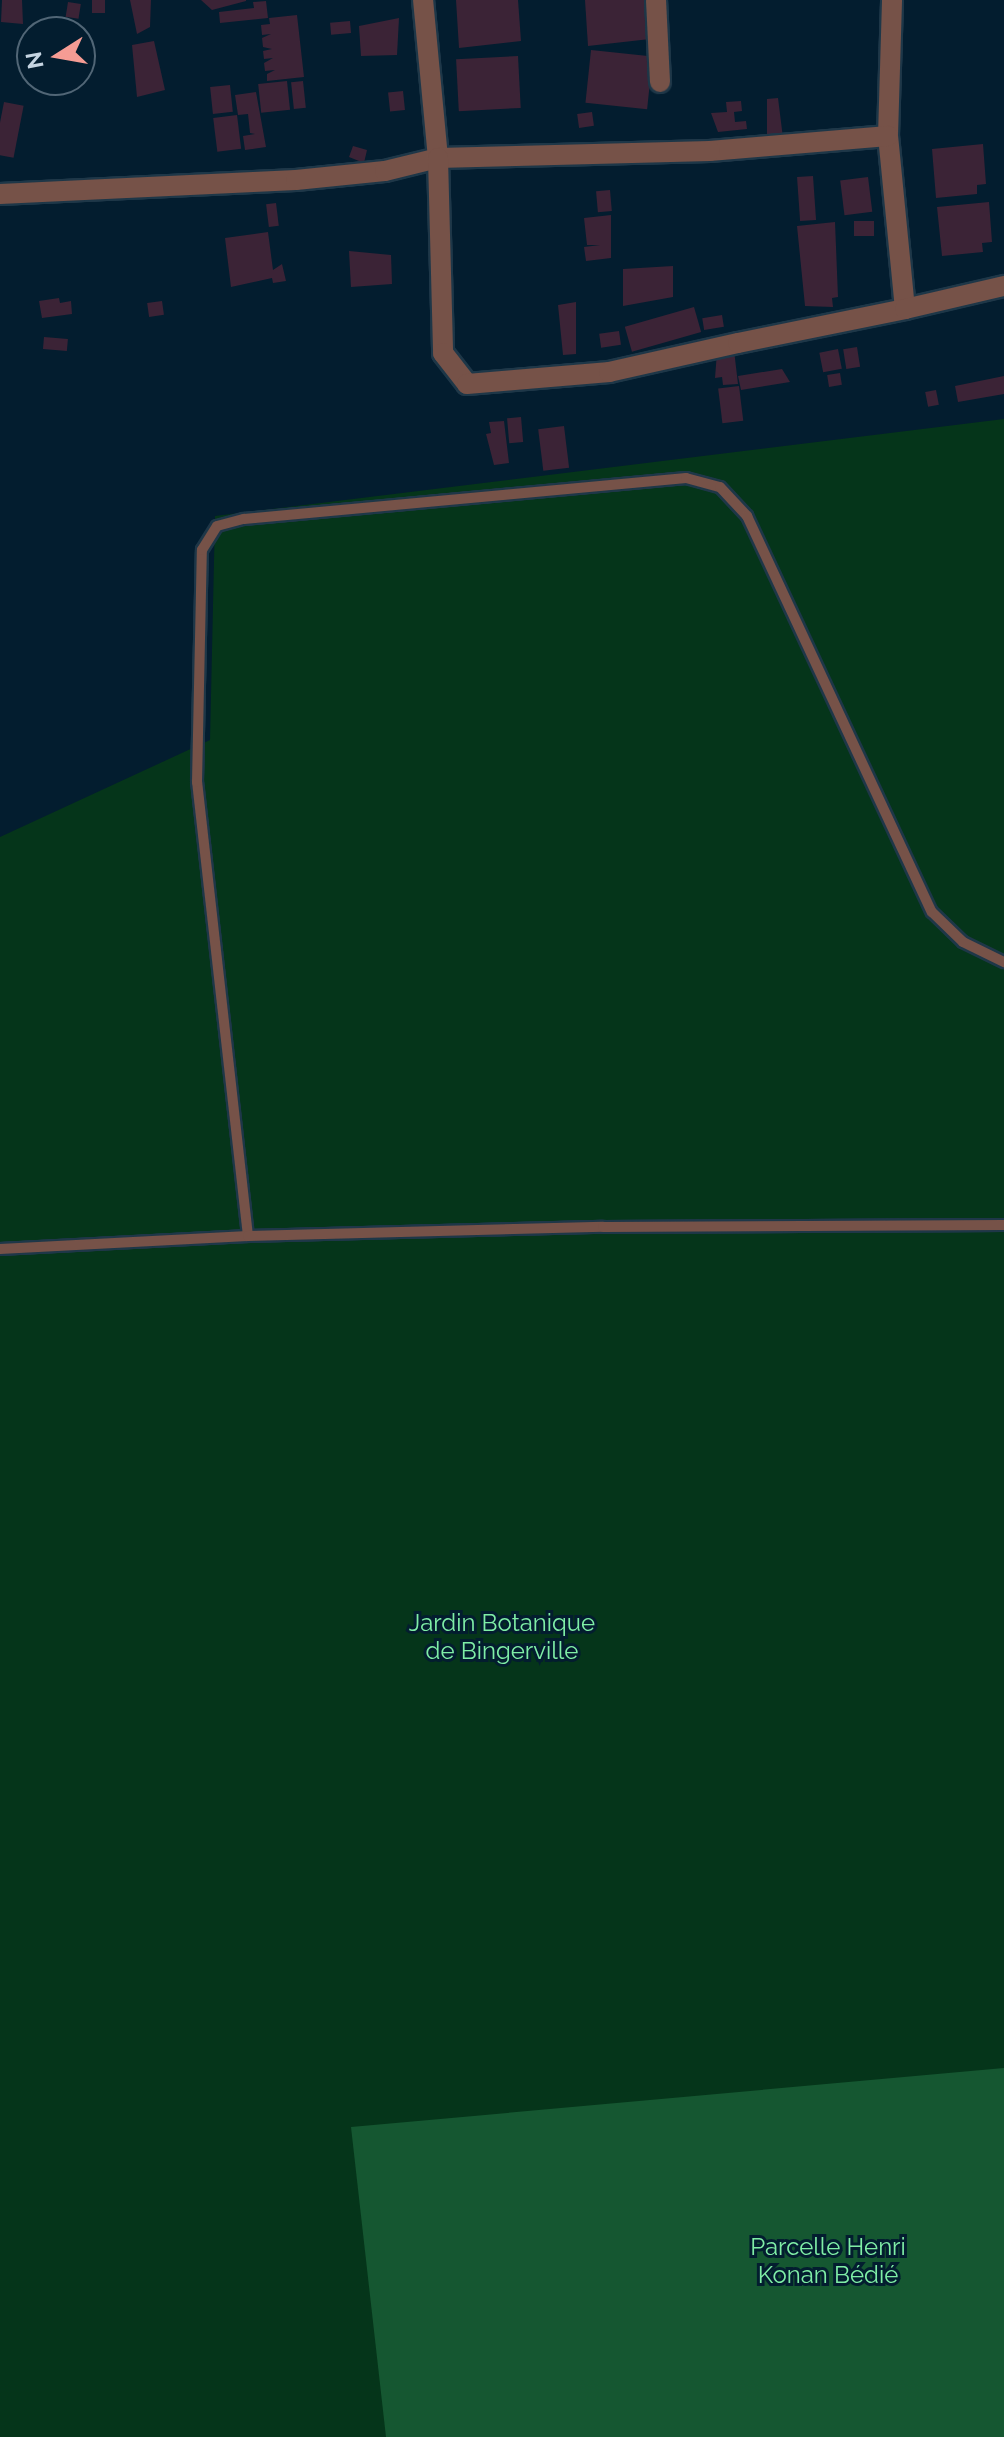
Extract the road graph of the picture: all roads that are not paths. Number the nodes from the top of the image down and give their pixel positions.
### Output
1 (423, 0) edge
2 (656, 0) edge
3 (892, 0) edge
4 (660, 82) dead end
5 (888, 136) junction
6 (438, 158) junction
7 (0, 194) edge
8 (1004, 286) edge
9 (905, 309) junction
10 (1004, 962) edge
11 (1004, 1225) edge
12 (248, 1236) junction
13 (0, 1249) edge

1 - 6 street
2 - 4 street
3 - 5 street
5 - 6 street
5 - 9 street
6 - 7 street
6 - 9 street
8 - 9 street
10 - 12 lane
11 - 12 lane
12 - 13 lane

